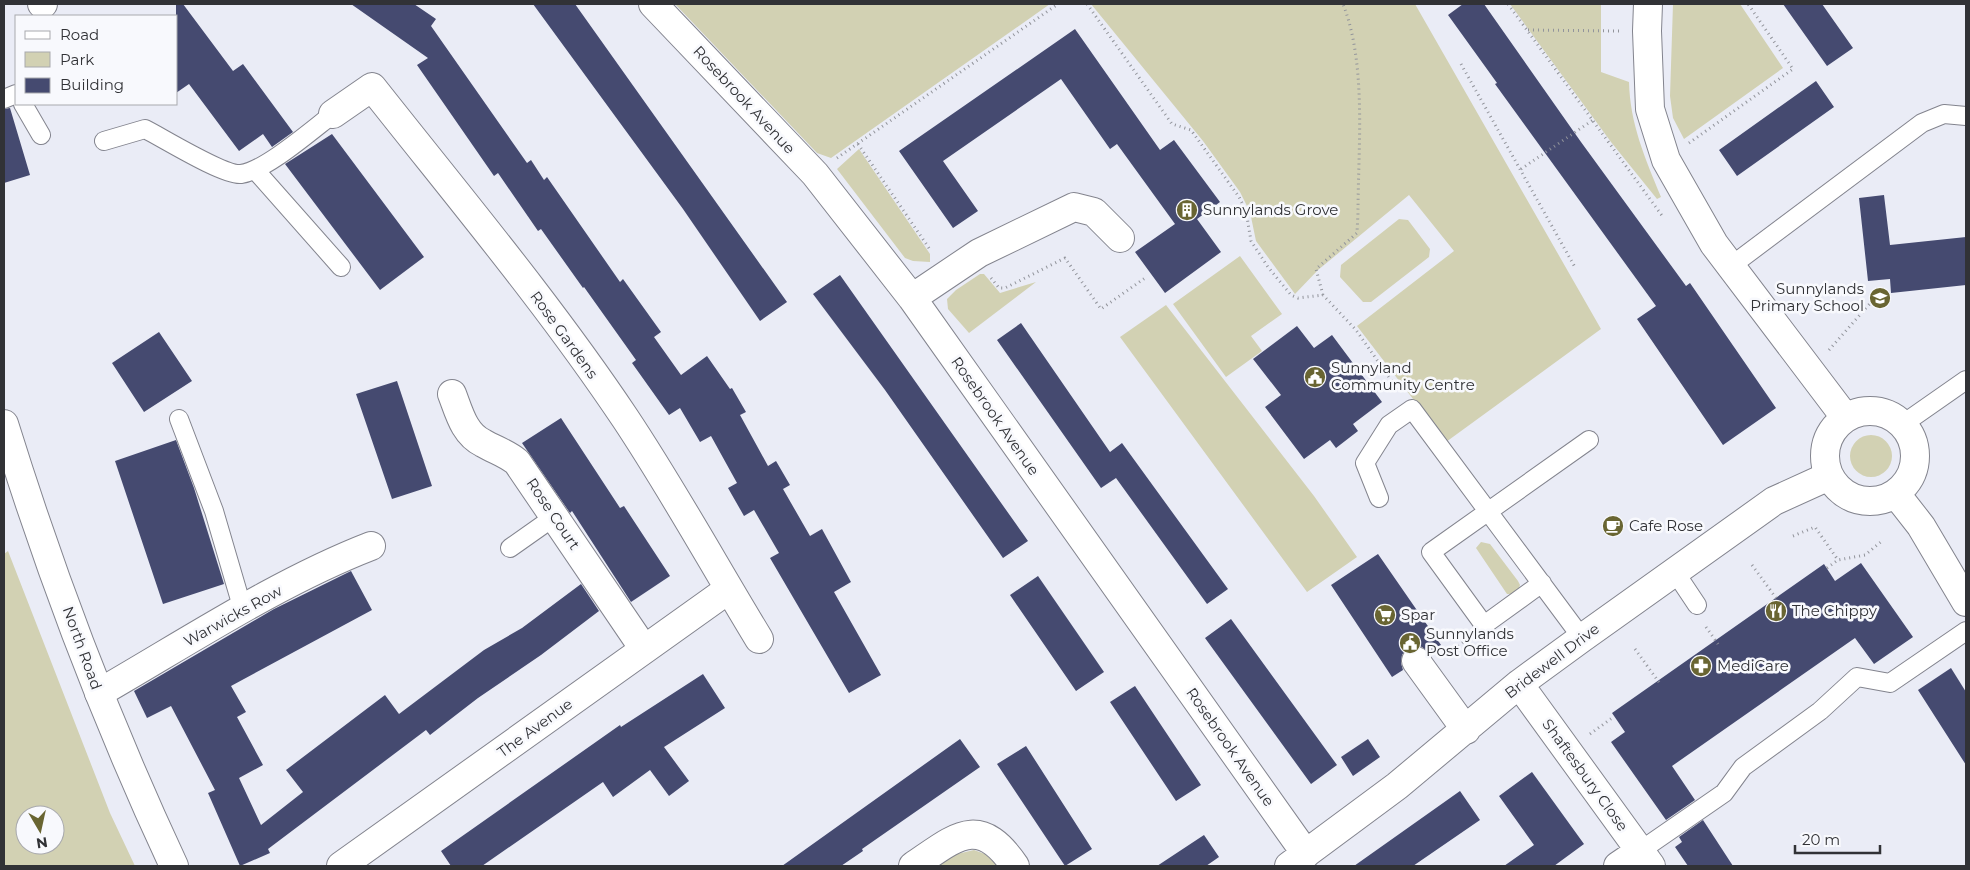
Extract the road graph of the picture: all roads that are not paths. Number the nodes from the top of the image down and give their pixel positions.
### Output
1 (653, 4) edge
2 (1648, 4) edge
3 (24, 105) edge
4 (333, 114) joint
5 (1966, 116) edge
6 (41, 135) dead end
7 (104, 142) dead end
8 (256, 171) junction
9 (1120, 238) dead end
10 (1732, 266) junction
11 (341, 267) dead end
12 (912, 298) junction
13 (1966, 380) edge
14 (452, 394) dead end
15 (1845, 418) junction
16 (179, 419) dead end
17 (4, 424) edge
18 (1903, 424) junction
19 (1589, 440) dead end
20 (10, 465) edge
21 (1829, 476) junction
22 (1896, 494) junction
23 (1379, 498) dead end
24 (1489, 511) junction
25 (554, 517) junction
26 (371, 546) dead end
27 (510, 548) dead end
28 (1675, 572) junction
29 (1542, 583) junction
30 (729, 590) junction
31 (1966, 602) edge
32 (1697, 605) dead end
33 (243, 610) junction
34 (1966, 631) edge
35 (1582, 638) junction
36 (759, 639) dead end
37 (644, 648) junction
38 (1421, 668) road end
39 (1519, 684) junction
40 (99, 693) junction
41 (1466, 730) junction
42 (1645, 858) edge
43 (1297, 860) edge
44 (174, 866) edge
45 (340, 866) edge
46 (914, 866) edge
47 (1015, 866) edge
48 (1618, 866) edge

1 - 12 street, Rosebrook Avenue
2 - 10 street
3 - 6 lane
4 - 8 lane
4 - 30 street, Rose Gardens
5 - 10 lane
7 - 8 lane
8 - 11 lane
9 - 12 street
10 - 15 street
12 - 43 street, Rosebrook Avenue
13 - 18 lane
14 - 25 street, Rose Court
15 - 18 street
15 - 21 street
16 - 33 lane
17 - 20 street, North Road
18 - 22 street
19 - 24 lane
20 - 40 street, North Road
21 - 22 street
21 - 28 street, Bridewell Drive
22 - 31 street
23 - 24 lane
24 - 29 lane
24 - 29 lane
25 - 27 lane
25 - 37 street, Rose Court
26 - 33 street, Warwicks Row
28 - 32 lane
28 - 35 street, Bridewell Drive
29 - 35 lane
30 - 36 street, Rose Gardens
30 - 37 street, The Avenue
33 - 40 street, Warwicks Row
34 - 42 lane
35 - 39 street, Bridewell Drive
37 - 45 street, The Avenue
38 - 41 street
39 - 41 street, Bridewell Drive
39 - 42 street, Shaftesbury Close
40 - 44 street, North Road
41 - 43 street, Bridewell Drive
42 - 48 street
46 - 47 street

